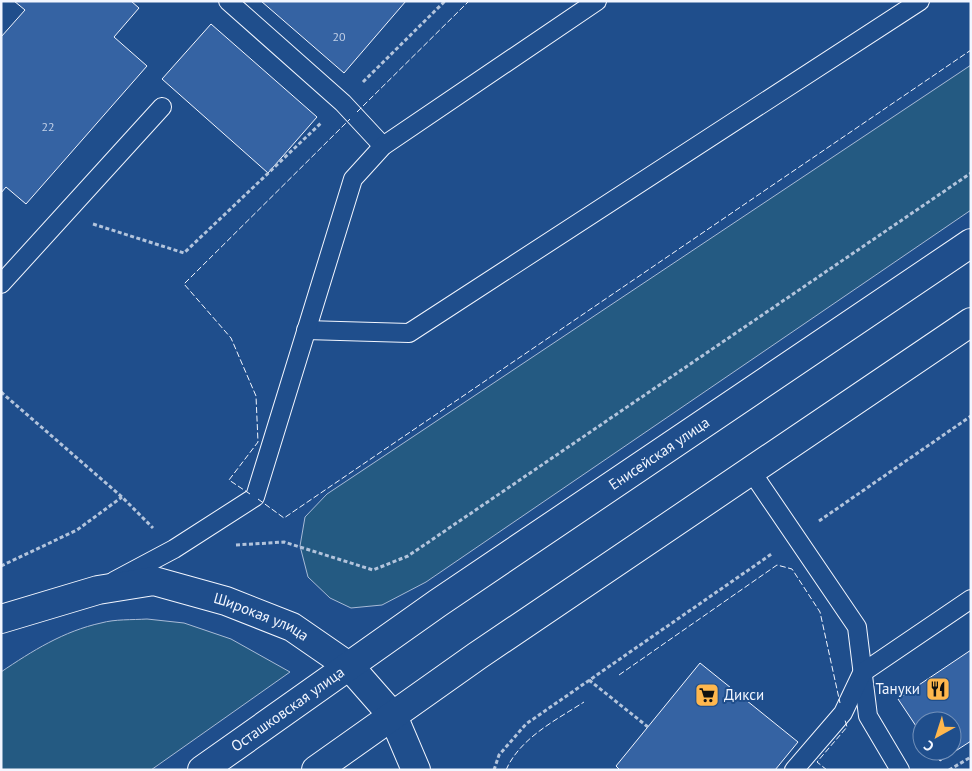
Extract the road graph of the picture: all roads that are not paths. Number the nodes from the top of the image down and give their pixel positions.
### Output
1 (228, 1) edge
2 (596, 1) edge
3 (920, 1) edge
4 (162, 107) dead end
5 (383, 146) junction
6 (971, 243) edge
7 (1, 284) edge
8 (971, 322) edge
9 (306, 330) junction
10 (751, 471) junction
11 (98, 590) junction
12 (971, 599) edge
13 (43, 606) junction
14 (1, 619) edge
15 (1, 631) edge
16 (350, 667) junction
17 (862, 673) junction
18 (393, 716) junction
19 (202, 770) edge
20 (316, 770) edge
21 (416, 770) edge
22 (794, 770) edge
23 (900, 770) edge

1 - 5 lane
2 - 5 lane
3 - 9 lane
4 - 7 lane
5 - 9 lane
6 - 16 main road, Енисейская улица
8 - 10 main road
9 - 11 lane
10 - 17 lane
10 - 18 main road
11 - 13 main road, Широкая улица
11 - 16 main road, Широкая улица
12 - 17 lane
13 - 14 main road
13 - 15 main road
16 - 18 main road, Широкая улица
16 - 19 main road, Осташковская улица
17 - 22 lane
17 - 23 lane
18 - 20 main road
18 - 21 main road, Широкая улица

